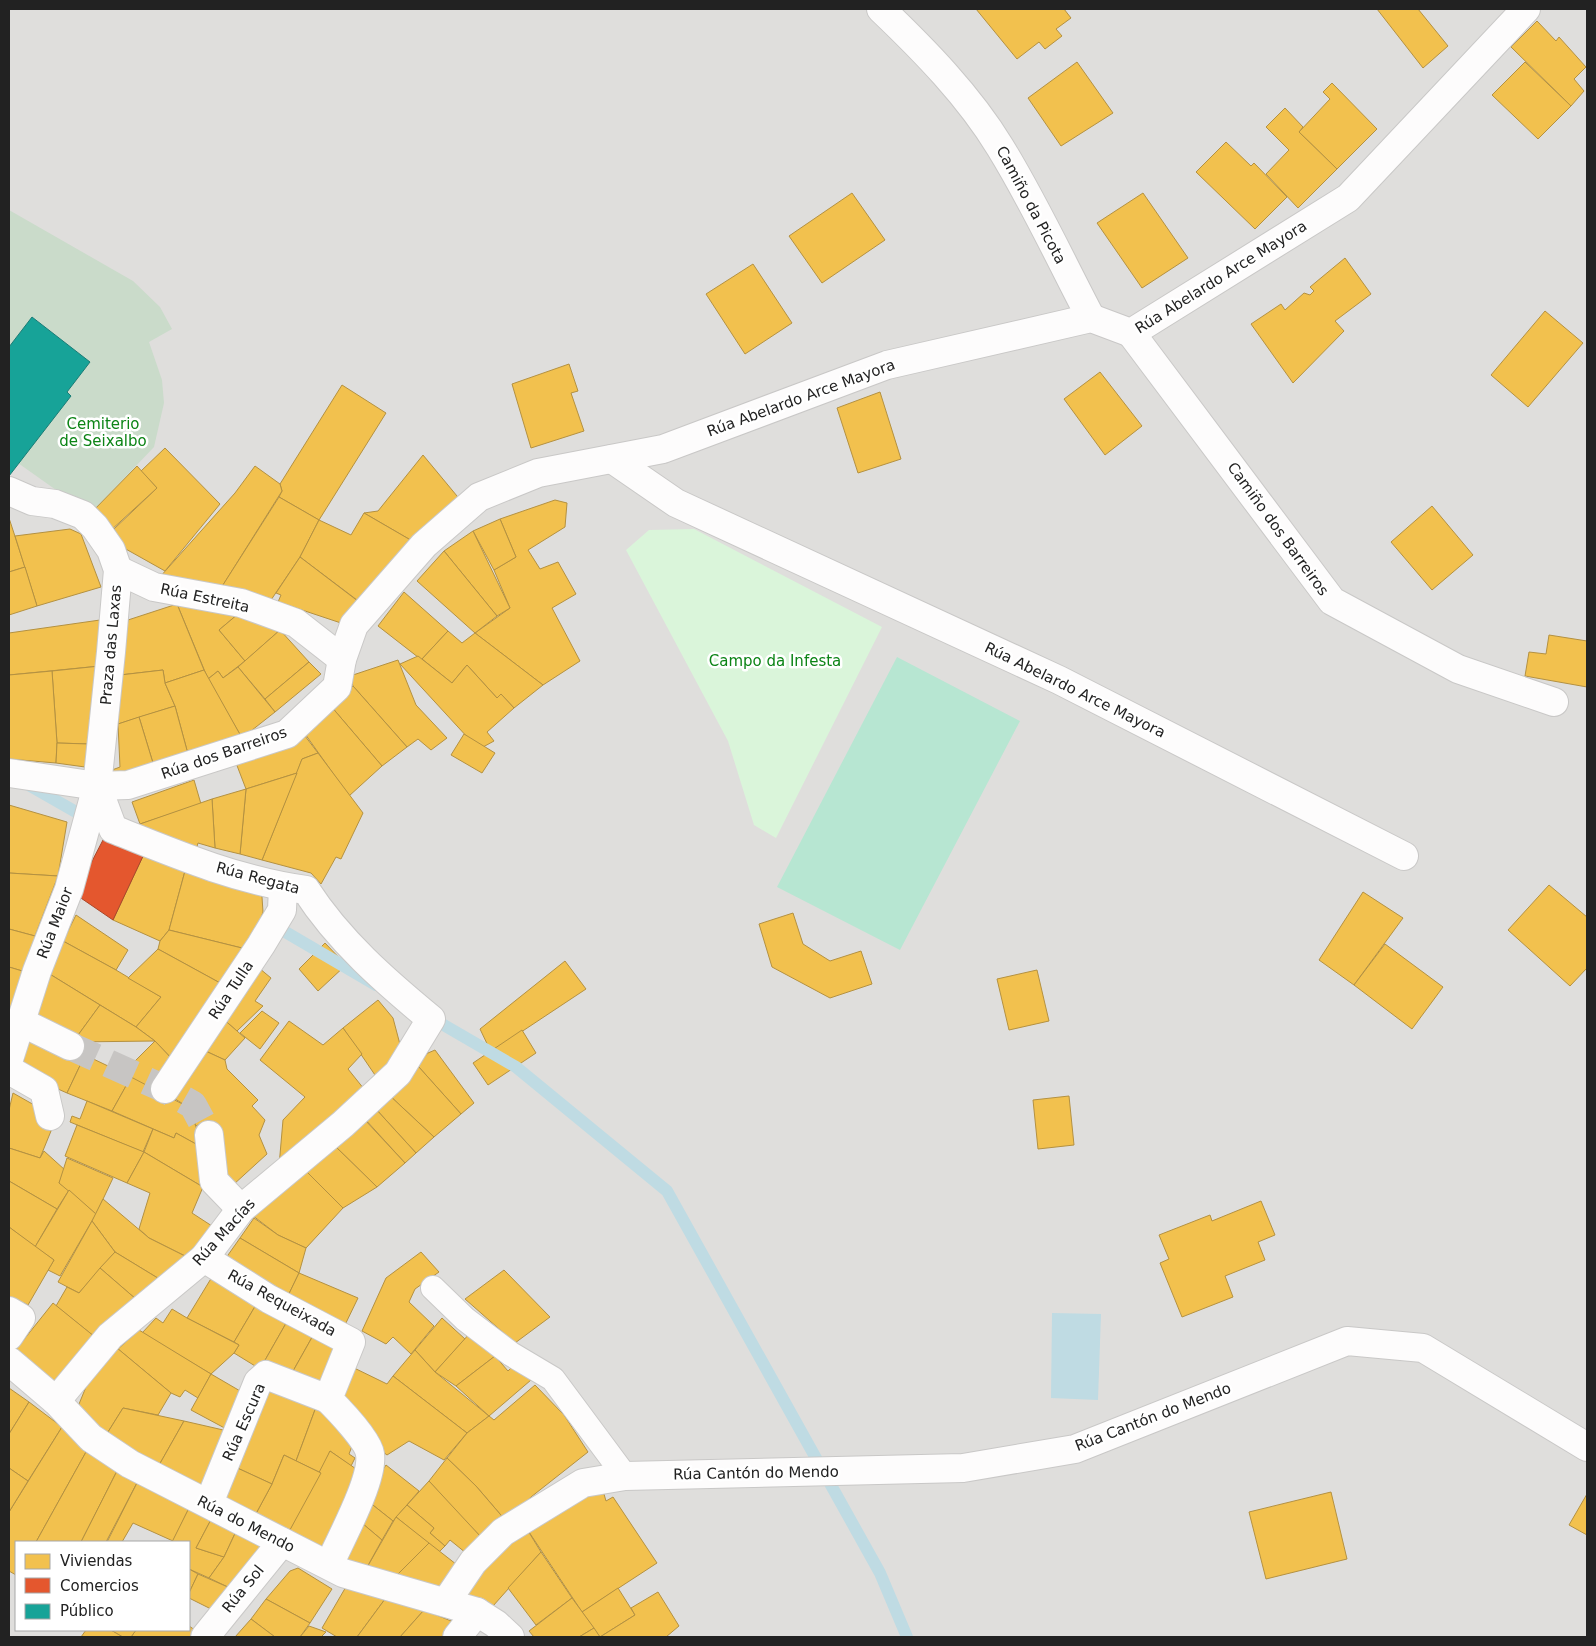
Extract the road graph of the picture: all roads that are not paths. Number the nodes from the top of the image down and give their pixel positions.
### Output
1 (881, 9) edge
2 (1526, 9) edge
3 (1091, 318) junction
4 (1131, 333) junction
5 (612, 459) junction
6 (9, 491) edge
7 (118, 570) junction
8 (342, 659) junction
9 (1554, 702) dead end
10 (9, 772) edge
11 (97, 786) junction
12 (1404, 856) dead end
13 (283, 887) junction
14 (431, 1019) joint
15 (19, 1021) junction
16 (70, 1046) tunnel mouth
17 (9, 1059) edge
18 (9, 1070) edge
19 (164, 1089) dead end
20 (50, 1116) dead end
21 (209, 1135) tunnel mouth
22 (241, 1209) junction
23 (204, 1258) junction
24 (433, 1288) dead end
25 (9, 1311) edge
26 (9, 1336) edge
27 (9, 1361) edge
28 (328, 1399) junction
29 (56, 1401) junction
30 (1587, 1447) edge
31 (625, 1476) junction
32 (210, 1504) junction
33 (282, 1542) junction
34 (329, 1565) junction
35 (446, 1602) junction
36 (478, 1612) junction
37 (205, 1637) edge
38 (456, 1637) edge
39 (510, 1637) edge

1 - 3 street, Camiño da Picota
2 - 4 street, Rúa Abelardo Arce Mayora
3 - 4 street, Rúa Abelardo Arce Mayora
3 - 5 street, Rúa Abelardo Arce Mayora
4 - 9 street, Camiño dos Barreiros
5 - 8 street, Rúa Abelardo Arce Mayora
5 - 12 street, Rúa Abelardo Arce Mayora
6 - 7 street, Praza das Laxas
7 - 8 street, Rúa Estreita
7 - 11 street, Praza das Laxas
8 - 11 street, Rúa dos Barreiros
10 - 11 street, Rúa dos Barreiros
11 - 13 street, Rúa Regata
11 - 15 street, Rúa Maior
13 - 14 street, Rúa Regata
13 - 19 street, Rúa Tulla
14 - 22 street, Rúa Macías
15 - 16 street
15 - 17 street, Rúa Maior
18 - 20 street
21 - 22 street
22 - 23 street, Rúa Macías
23 - 28 street, Rúa Requeixada
23 - 29 street, Rúa Macías
24 - 31 lane
25 - 26 street
27 - 29 street, Rúa do Mendo
28 - 32 street, Rúa Escura
28 - 34 street
29 - 32 street, Rúa do Mendo
30 - 31 street, Rúa Cantón do Mendo
31 - 35 street, Rúa Cantón do Mendo
32 - 33 street, Rúa do Mendo
33 - 34 street, Rúa do Mendo
33 - 37 street, Rúa Sol
34 - 35 street, Rúa do Mendo
35 - 36 street, Rúa do Mendo
36 - 38 street
36 - 39 street, Rúa do Mendo

